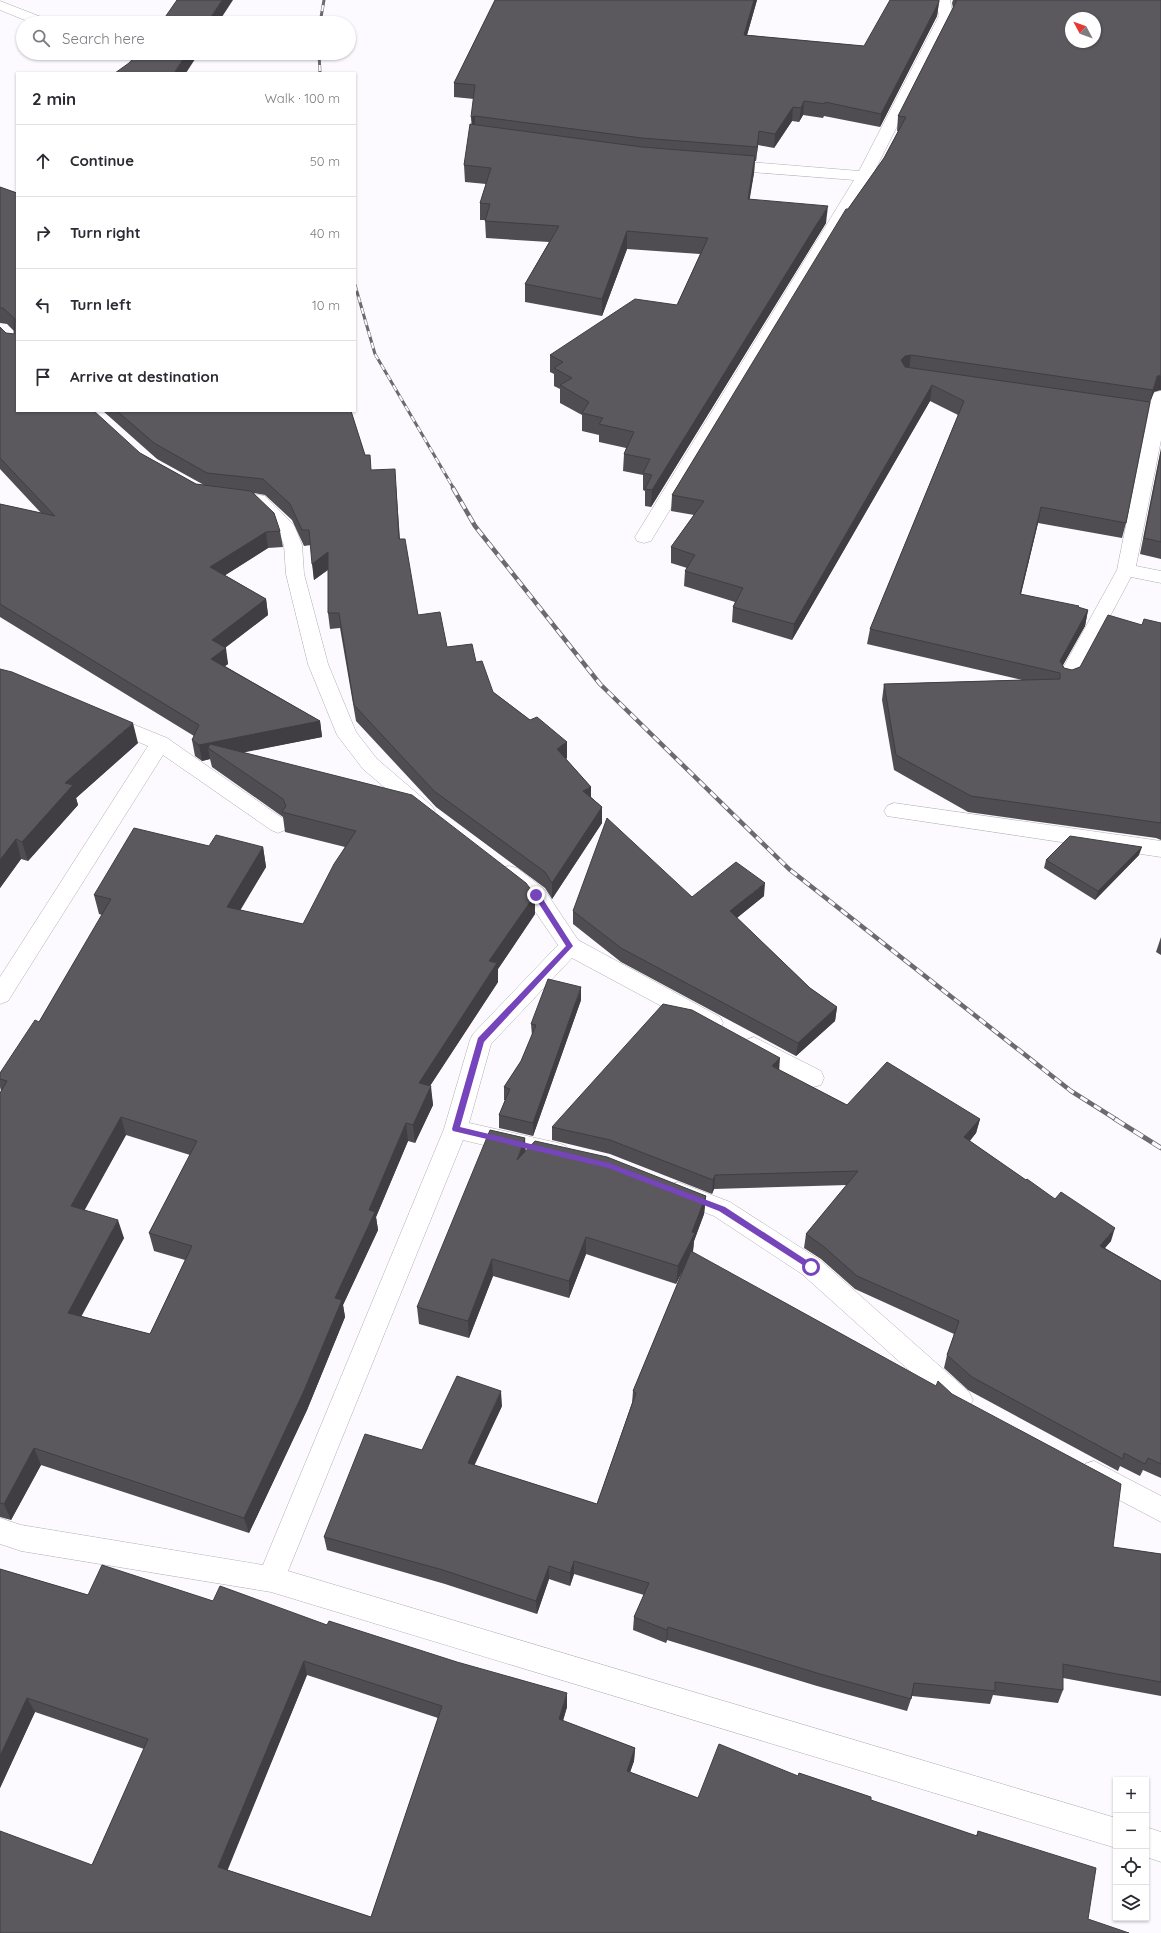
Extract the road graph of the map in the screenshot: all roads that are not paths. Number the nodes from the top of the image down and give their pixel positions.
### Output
1 (943, 0) edge
2 (0, 5) edge
3 (27, 16) edge
4 (714, 164) edge
5 (864, 176) junction
6 (1153, 407) edge
7 (228, 497) edge
8 (644, 537) dead end
9 (1126, 570) junction
10 (1161, 577) edge
11 (1068, 677) edge
12 (95, 715) edge
13 (160, 743) junction
14 (894, 811) dead end
15 (441, 823) edge
16 (278, 825) dead end
17 (1161, 849) edge
18 (492, 861) edge
19 (570, 946) junction
20 (0, 995) edge
21 (813, 1078) dead end
22 (456, 1129) junction
23 (578, 1158) edge
24 (658, 1184) edge
25 (979, 1411) edge
26 (1077, 1464) edge
27 (1161, 1510) edge
28 (0, 1531) edge
29 (271, 1579) junction
30 (1113, 1832) edge
31 (1149, 1843) edge
32 (1161, 1847) edge

1 - 5 street
2 - 3 street
4 - 5 street
5 - 8 street
6 - 9 street
7 - 15 street
9 - 10 street
9 - 11 street
12 - 13 street
13 - 16 street
13 - 20 street
14 - 17 street
18 - 19 street
19 - 21 street
19 - 22 street
22 - 23 street
22 - 29 street
24 - 25 street
26 - 27 street
28 - 29 street
29 - 30 street
31 - 32 street

